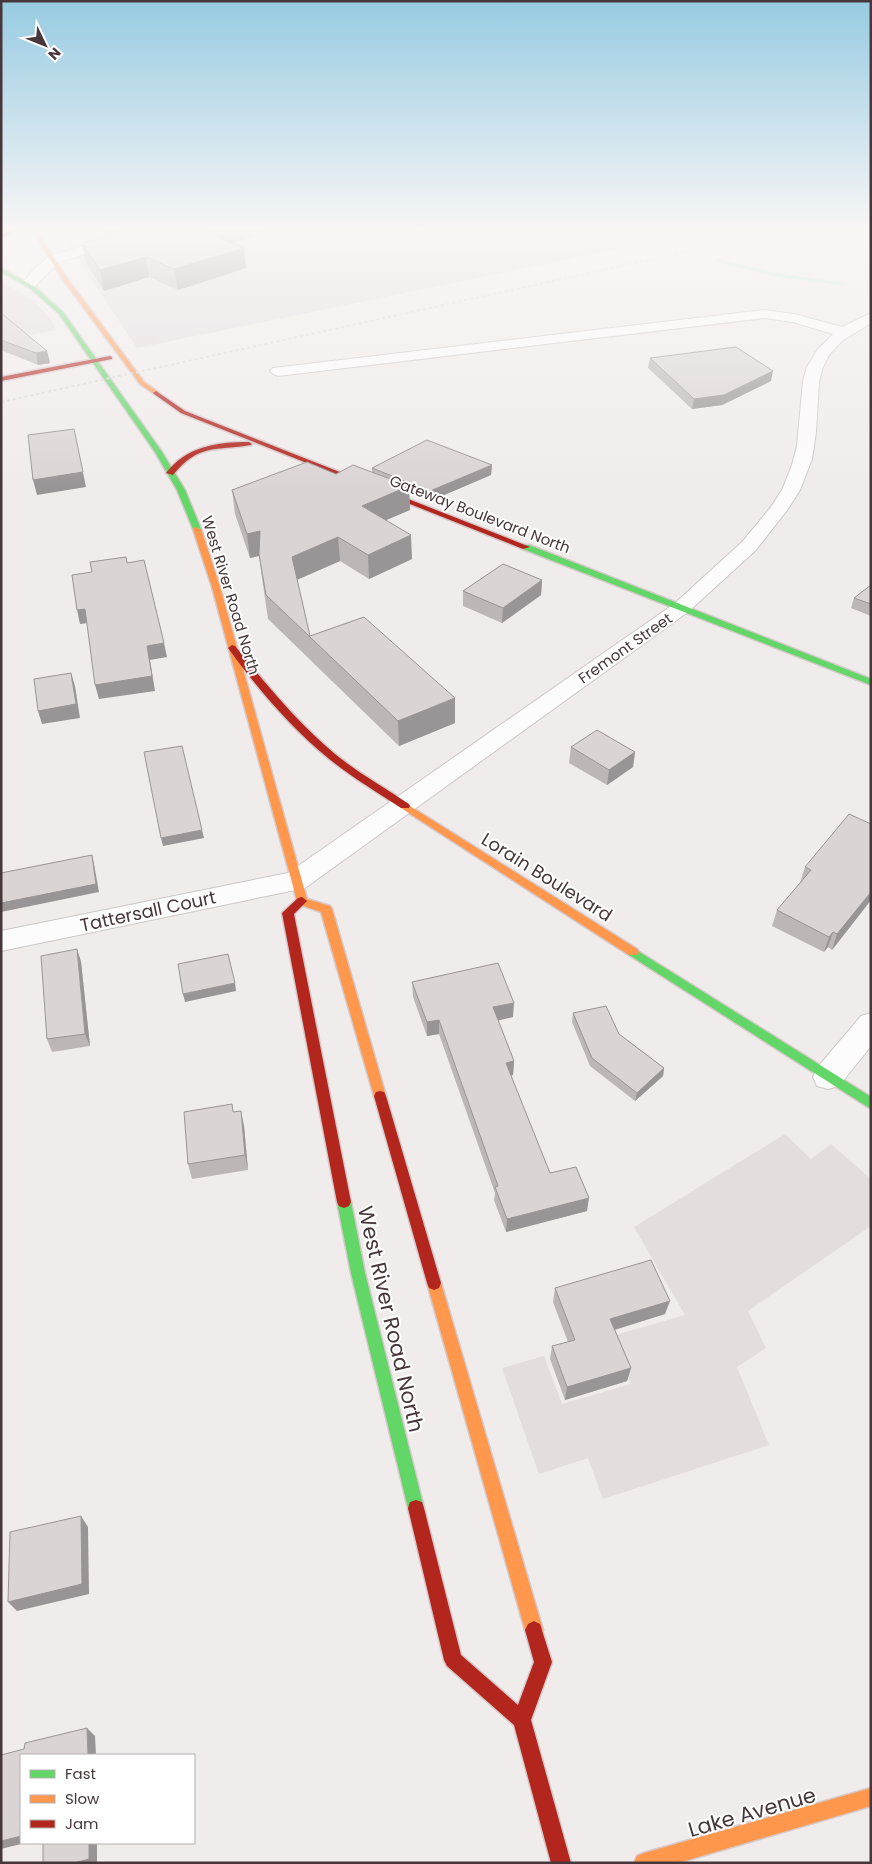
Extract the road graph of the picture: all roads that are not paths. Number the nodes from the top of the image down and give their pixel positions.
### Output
1 (61, 314) edge
2 (90, 314) edge
3 (871, 317) edge
4 (844, 332) junction
5 (122, 356) junction
6 (95, 362) junction
7 (278, 371) dead end
8 (1, 379) edge
9 (260, 444) junction
10 (170, 473) junction
11 (681, 608) junction
12 (232, 648) junction
13 (871, 682) edge
14 (401, 805) junction
15 (299, 891) junction
16 (1, 941) edge
17 (871, 1024) edge
18 (828, 1077) junction
19 (871, 1104) edge
20 (522, 1720) junction
21 (871, 1797) edge
22 (561, 1863) edge
23 (644, 1863) edge

1 - 6 main road, West River Road North
2 - 5 main road, Gateway Boulevard North
3 - 4 street, Fremont Street
4 - 7 street
4 - 11 street, Fremont Street
5 - 6 main road
5 - 9 main road, Gateway Boulevard North
6 - 8 main road
6 - 10 main road, West River Road North
9 - 10 main road
9 - 11 main road, Gateway Boulevard North
10 - 12 main road, West River Road North
11 - 13 main road, Gateway Boulevard North
11 - 14 street, Fremont Street
12 - 14 main road, Lorain Boulevard
12 - 15 main road, West River Road North
14 - 15 street, Fremont Street
14 - 18 main road, Lorain Boulevard
15 - 16 street, Tattersall Court
15 - 20 main road
15 - 20 main road, West River Road North
17 - 18 street
18 - 19 main road, Lorain Boulevard
20 - 22 main road
21 - 23 main road, Lake Avenue

